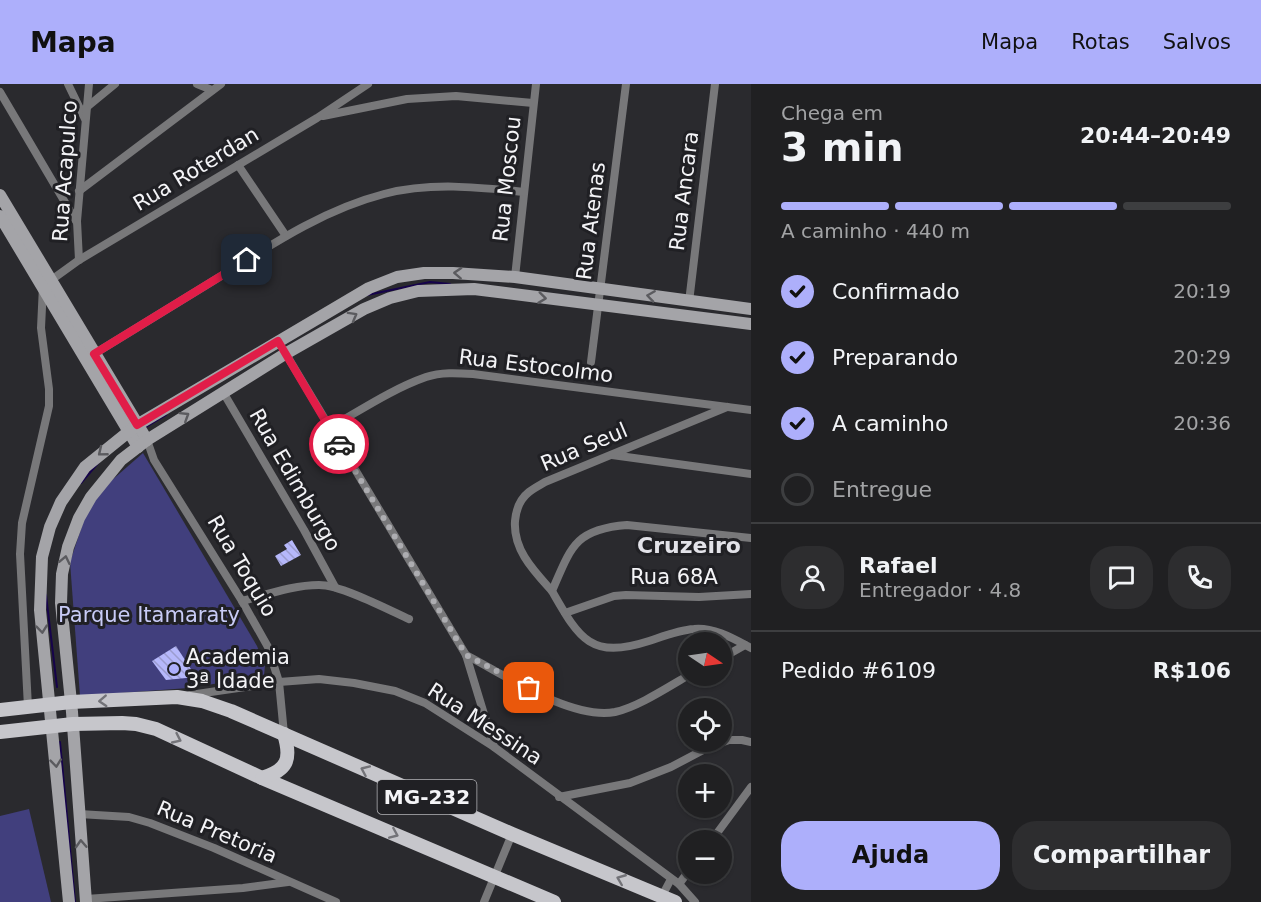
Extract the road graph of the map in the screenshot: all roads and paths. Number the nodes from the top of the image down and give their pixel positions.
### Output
1 (68, 84) edge
2 (89, 84) edge
3 (115, 84) edge
4 (197, 84) edge
5 (368, 84) edge
6 (536, 84) edge
7 (626, 84) edge
8 (715, 84) edge
9 (218, 86) edge
10 (0, 92) edge
11 (533, 103) junction
12 (87, 107) junction
13 (317, 118) junction
14 (85, 120) junction
15 (238, 165) junction
16 (79, 191) junction
17 (524, 192) junction
18 (0, 195) edge
19 (77, 221) junction
20 (5, 223) edge
21 (286, 236) junction
22 (79, 260) junction
23 (515, 277) junction
24 (47, 282) junction
25 (599, 297) junction
26 (689, 302) junction
27 (751, 309) edge
28 (751, 324) edge
29 (282, 348) junction
30 (94, 354) junction
31 (591, 362) dead end
32 (223, 392) junction
33 (727, 407) junction
34 (751, 410) edge
35 (133, 428) junction
36 (329, 428) junction
37 (143, 444) junction
38 (611, 455) junction
39 (751, 474) edge
40 (751, 538) edge
41 (335, 587) junction
42 (552, 591) junction
43 (751, 594) edge
44 (242, 602) junction
45 (565, 613) junction
46 (410, 619) dead end
47 (748, 647) edge
48 (732, 654) edge
49 (466, 655) junction
50 (678, 681) edge
51 (279, 682) junction
52 (177, 697) junction
53 (71, 702) junction
54 (50, 704) junction
55 (28, 707) junction
56 (0, 710) edge
57 (73, 724) junction
58 (52, 726) junction
59 (0, 732) edge
60 (284, 734) junction
61 (751, 742) edge
62 (494, 747) junction
63 (262, 778) junction
64 (751, 787) edge
65 (559, 797) junction
66 (79, 814) junction
67 (719, 830) edge
68 (512, 834) junction
69 (495, 877) junction
70 (678, 880) edge
71 (288, 882) junction
72 (675, 882) junction
73 (669, 899) edge
74 (86, 901) edge
75 (69, 902) edge
76 (336, 902) edge
77 (484, 902) edge
78 (554, 902) edge
79 (695, 902) edge

1 - 14 street
2 - 12 street, Rua Acapulco
3 - 12 street
4 - 9 street
5 - 13 street, Rua Roterdan
6 - 11 street, Rua Moscou
7 - 25 street, Rua Atenas
8 - 26 street, Rua Ancara
9 - 16 street
10 - 19 street
11 - 13 street
11 - 17 street, Rua Moscou
12 - 14 street, Rua Acapulco
13 - 15 street, Rua Roterdan
14 - 16 street, Rua Acapulco
15 - 21 street
15 - 22 street, Rua Roterdan
16 - 19 street, Rua Acapulco
17 - 21 street
17 - 23 street, Rua Moscou
18 - 20 street
19 - 22 street, Rua Acapulco
20 - 24 street
21 - 30 street
22 - 24 street, Rua Roterdan
23 - 25 street
23 -> 29 street
24 - 30 street
24 - 35 street
24 - 55 street
26 -> 25 street
25 - 28 street
29 -> 25 street
25 - 31 street, Rua Atenas
26 - 27 street
29 - 32 street
29 - 35 street
29 - 36 street
30 - 35 street
37 -> 32 street
32 - 41 street, Rua Edimburgo
33 - 34 street, Rua Estocolmo
33 - 36 street, Rua Estocolmo
33 - 38 street, Rua Seul
35 - 37 street
35 -> 54 street
36 - 49 street
37 - 44 street, Rua Toquio
53 -> 37 street
38 - 39 street
38 - 42 street, Rua Seul
40 - 42 street
41 - 44 street
41 - 46 street
42 - 45 street
43 - 45 street, Rua 68A
44 - 51 street, Rua Toquio
45 - 47 street
47 - 48 street
49 - 50 street
49 - 62 street
51 - 52 street, Rua Messina
51 - 60 street, Rua Toquio
51 - 62 street, Rua Messina
52 -> 53 main road, MG-232
52 - 60 main road, MG-232
53 - 54 main road, MG-232
53 - 57 street
54 - 55 main road, MG-232
54 - 58 street
55 - 56 main road, MG-232
57 - 58 main road, MG-232
57 -> 63 main road, MG-232
57 - 66 street
58 - 59 main road, MG-232
58 -> 75 street
60 - 63 main road
68 -> 60 main road, MG-232
61 - 65 street
62 - 65 street, Rua Messina
63 -> 69 main road, MG-232
64 - 67 street
65 - 72 street, Rua Messina
66 - 71 street, Rua Pretoria
74 -> 66 street
68 - 69 street
73 -> 68 main road, MG-232
69 - 77 street
69 - 78 main road, MG-232
70 - 72 street
71 - 74 street
71 - 76 street, Rua Pretoria
72 - 73 street
72 - 79 street, Rua Messina

